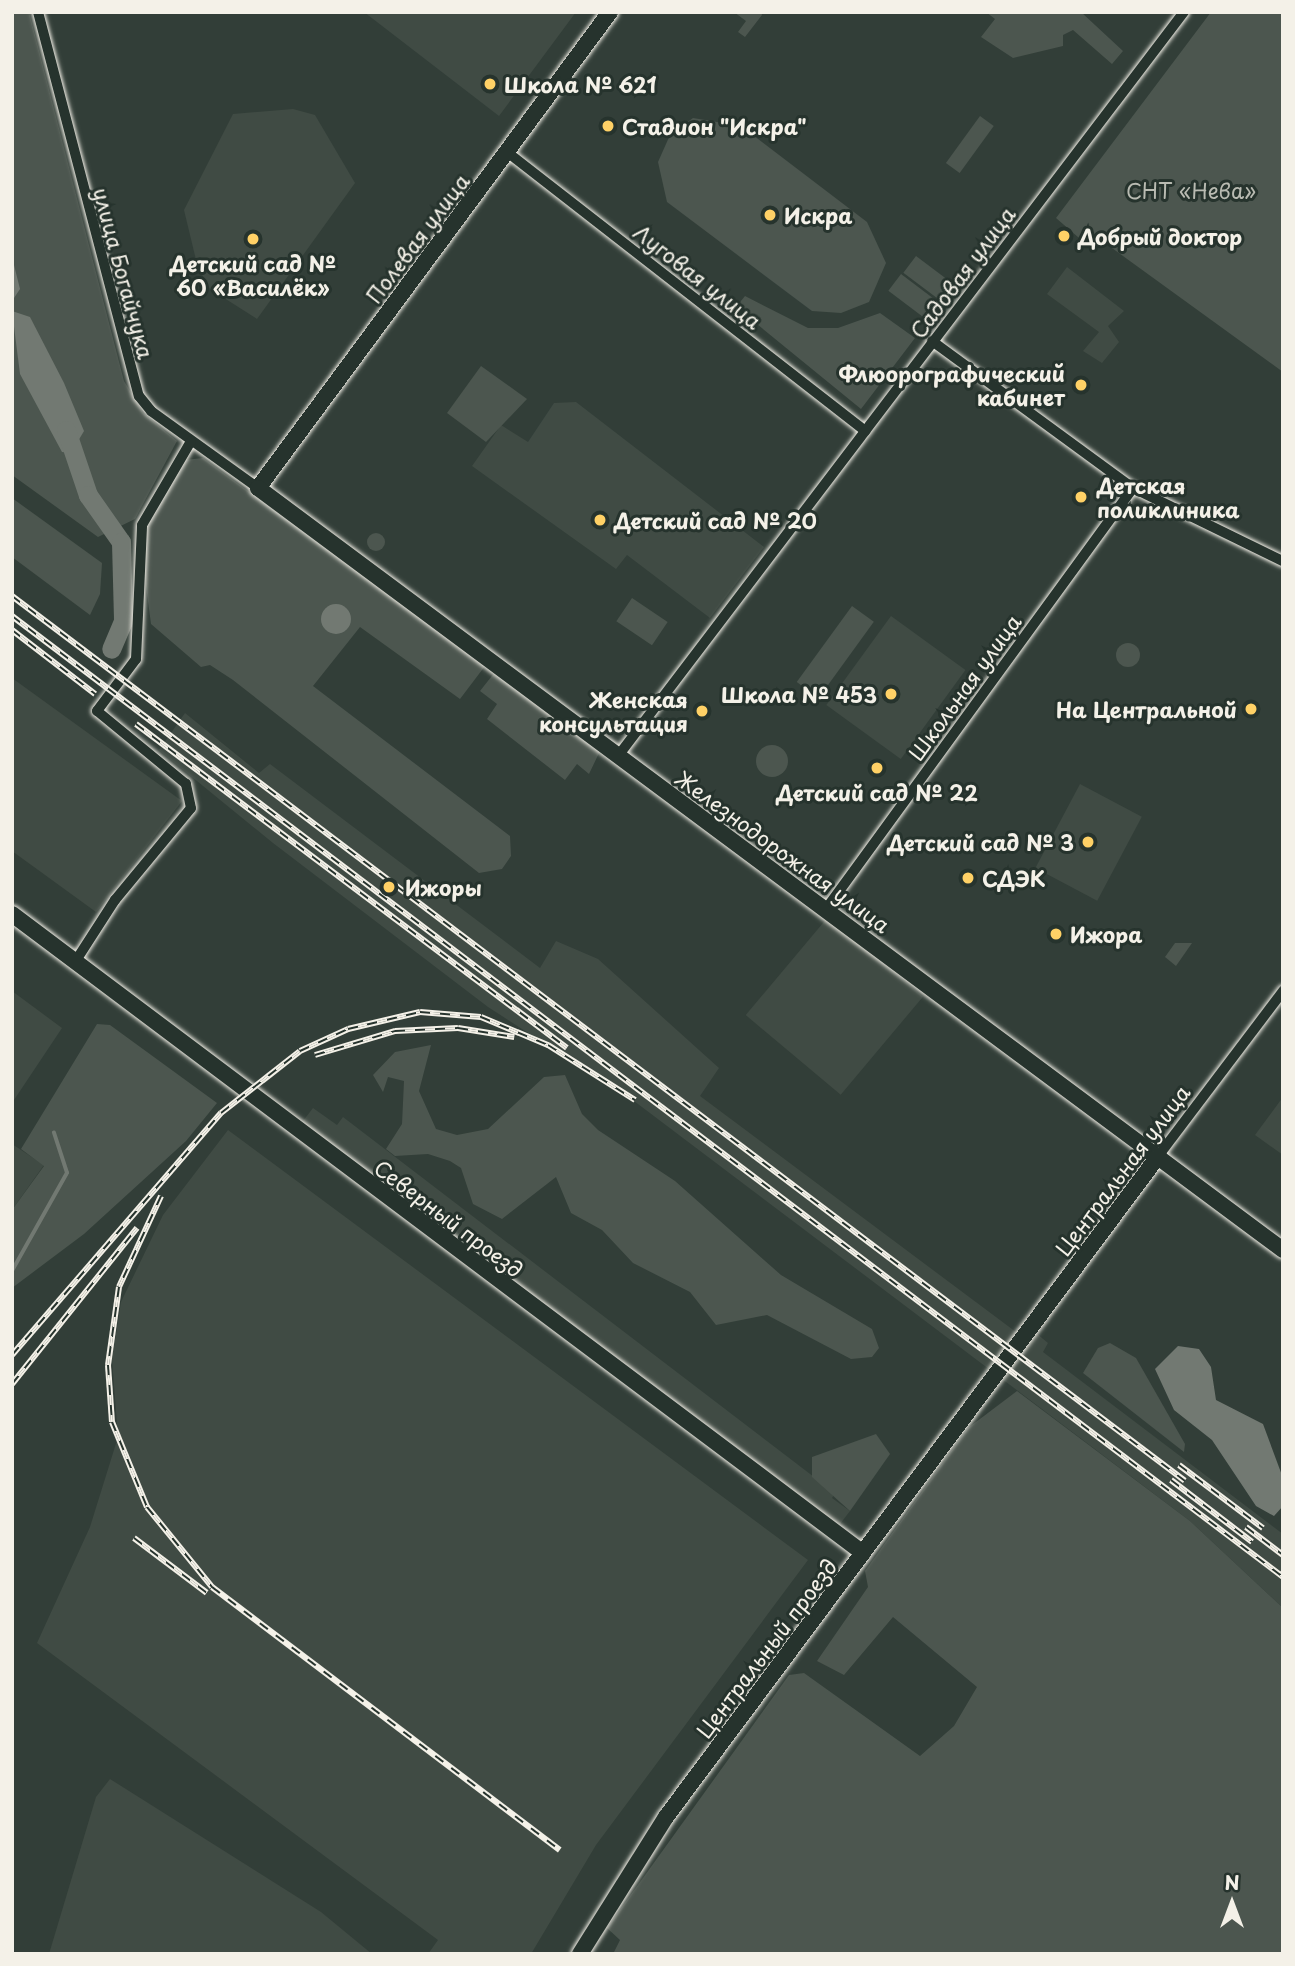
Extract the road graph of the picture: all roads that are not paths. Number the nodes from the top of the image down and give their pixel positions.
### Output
1 (38, 12) edge
2 (610, 12) edge
3 (1184, 12) edge
4 (507, 152) junction
5 (932, 341) junction
6 (865, 430) junction
7 (191, 441) junction
8 (258, 488) junction
9 (1133, 488) junction
10 (1283, 561) edge
11 (618, 756) junction
12 (826, 909) junction
13 (12, 914) edge
14 (75, 962) junction
15 (1283, 991) edge
16 (1159, 1155) junction
17 (1283, 1250) edge
18 (996, 1375) joint
19 (863, 1553) junction
20 (580, 1954) edge

1 - 7 street, улица Богайчука
2 - 4 street, Полевая улица
3 - 5 street, Садовая улица
4 - 6 street, Луговая улица
4 - 8 street, Полевая улица
5 - 6 street, Садовая улица
5 - 9 street
6 - 11 street, Садовая улица
7 - 8 street, улица Богайчука
7 - 14 street
8 - 11 street, Железнодорожная улица
9 - 10 street
9 - 12 street, Школьная улица
11 - 12 street, Железнодорожная улица
12 - 16 street, Железнодорожная улица
13 - 14 street, Северный проезд
14 - 19 street, Северный проезд
15 - 16 street, Центральная улица
16 - 17 street, Железнодорожная улица
16 - 18 street, Центральная улица
18 - 19 street, Центральный проезд
19 - 20 street, Центральный проезд

